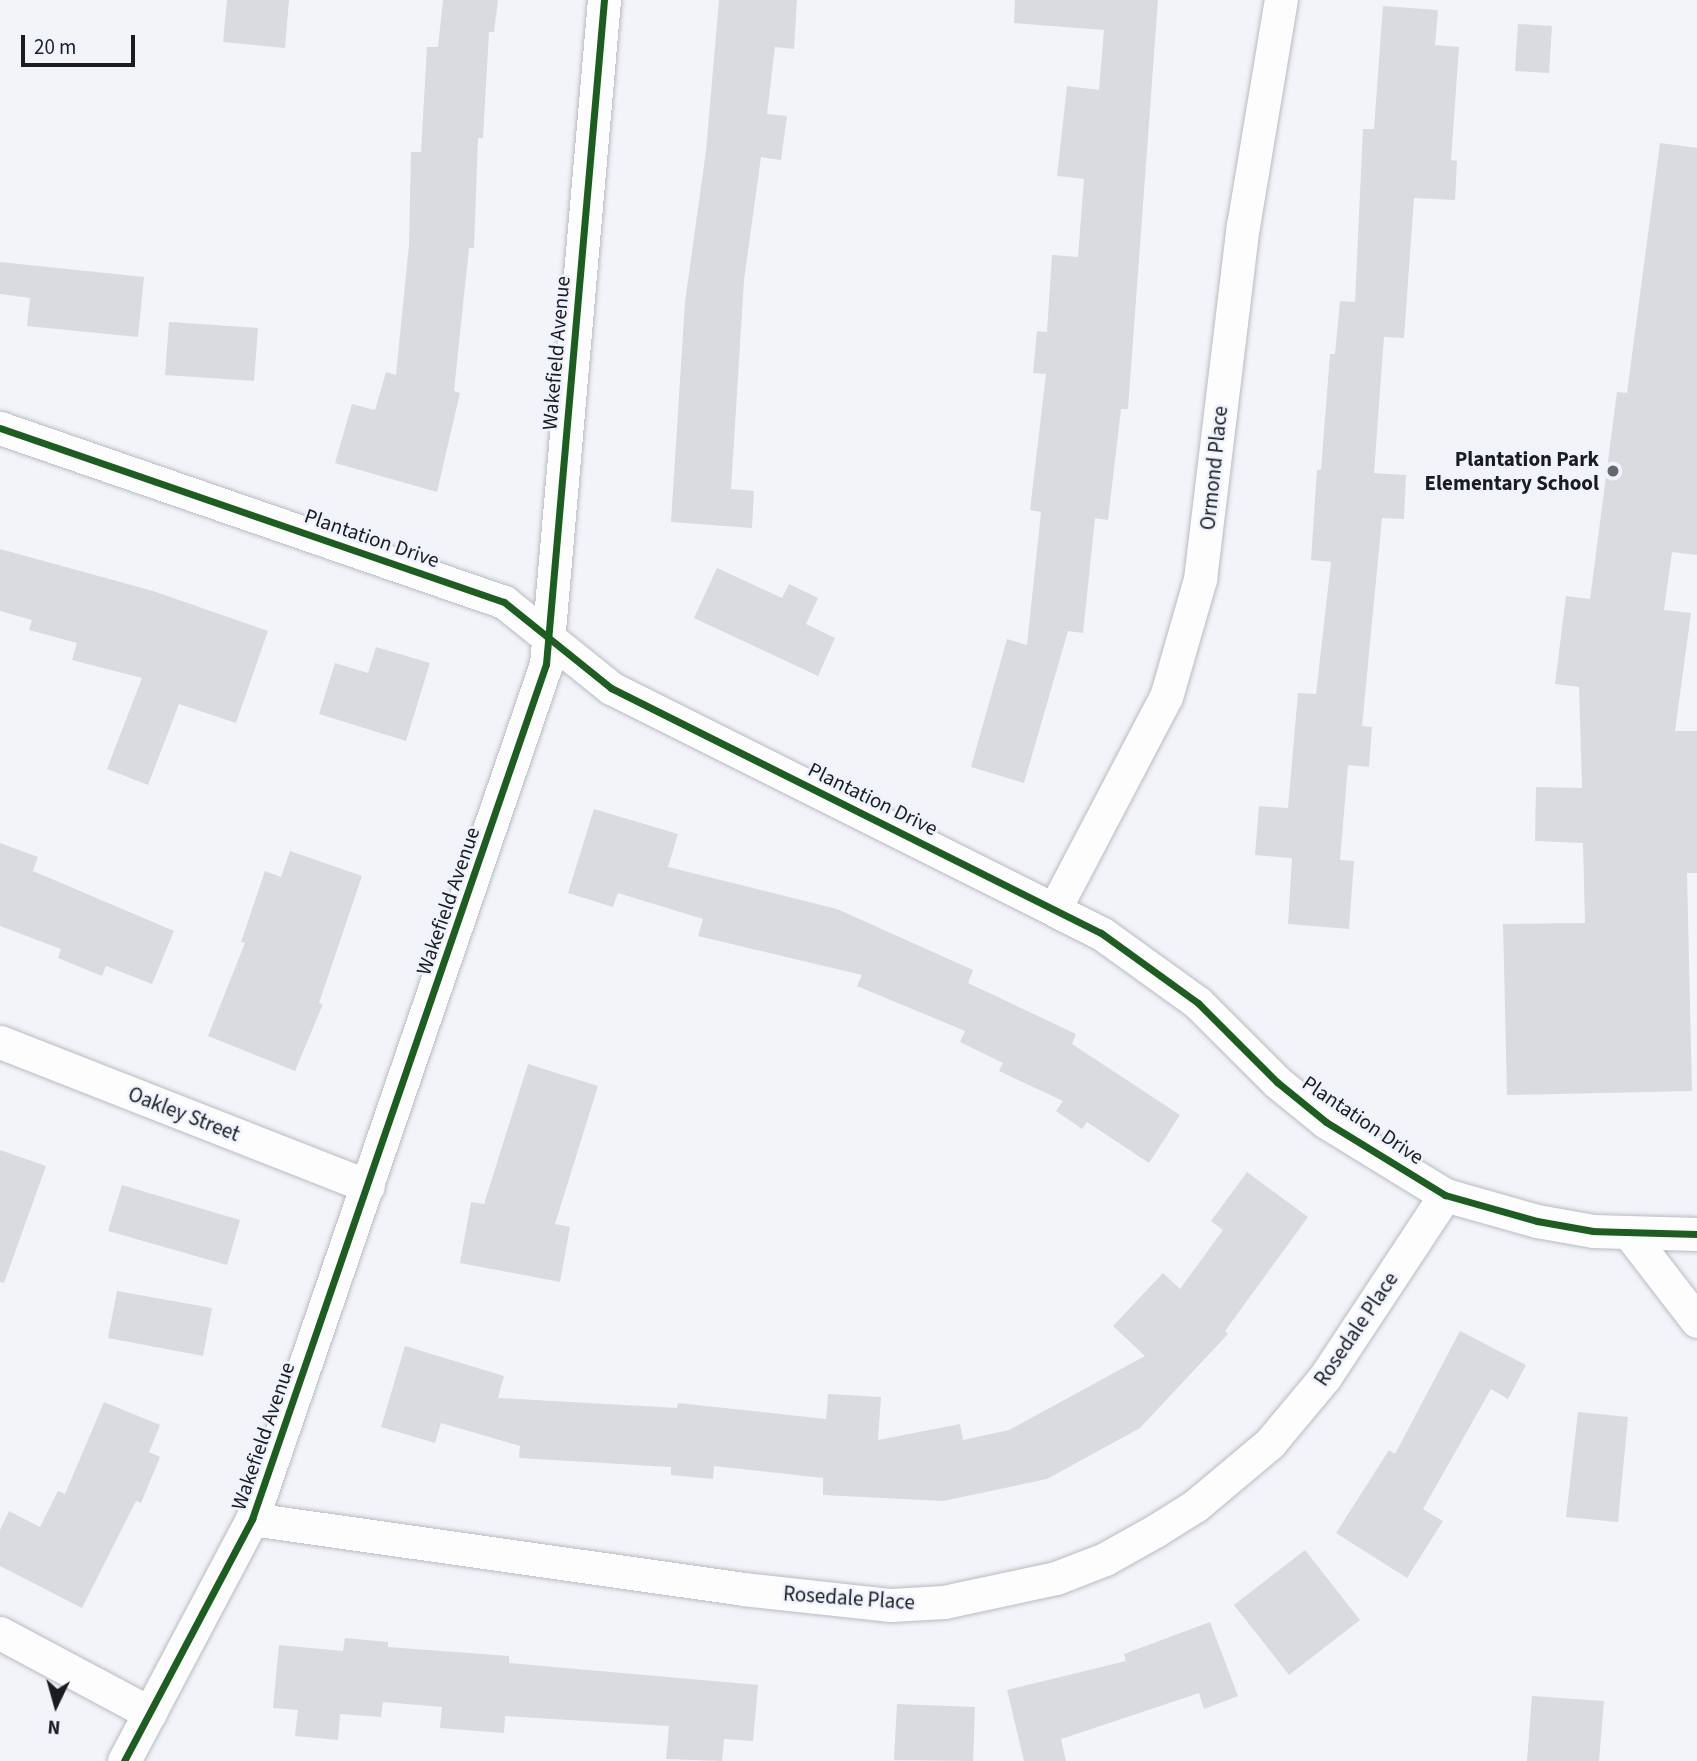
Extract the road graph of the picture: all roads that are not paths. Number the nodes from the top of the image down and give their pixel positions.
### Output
1 (604, 0) edge
2 (1280, 0) edge
3 (0, 428) edge
4 (550, 636) junction
5 (1055, 908) junction
6 (0, 1042) edge
7 (368, 1186) junction
8 (1445, 1195) junction
9 (1629, 1233) junction
10 (1697, 1234) edge
11 (1697, 1321) edge
12 (252, 1519) junction
13 (0, 1633) edge
14 (150, 1713) junction
15 (124, 1761) edge

1 - 4 street, Wakefield Avenue
2 - 5 street, Ormond Place
3 - 4 street, Plantation Drive
4 - 5 street, Plantation Drive
4 - 7 street, Wakefield Avenue
5 - 8 street, Plantation Drive
6 - 7 street, Oakley Street
7 - 12 street, Wakefield Avenue
8 - 9 street, Plantation Drive
8 - 12 street, Rosedale Place
9 - 10 street, Plantation Drive
9 - 11 street
12 - 14 street, Wakefield Avenue
13 - 14 street
14 - 15 street, Wakefield Avenue

